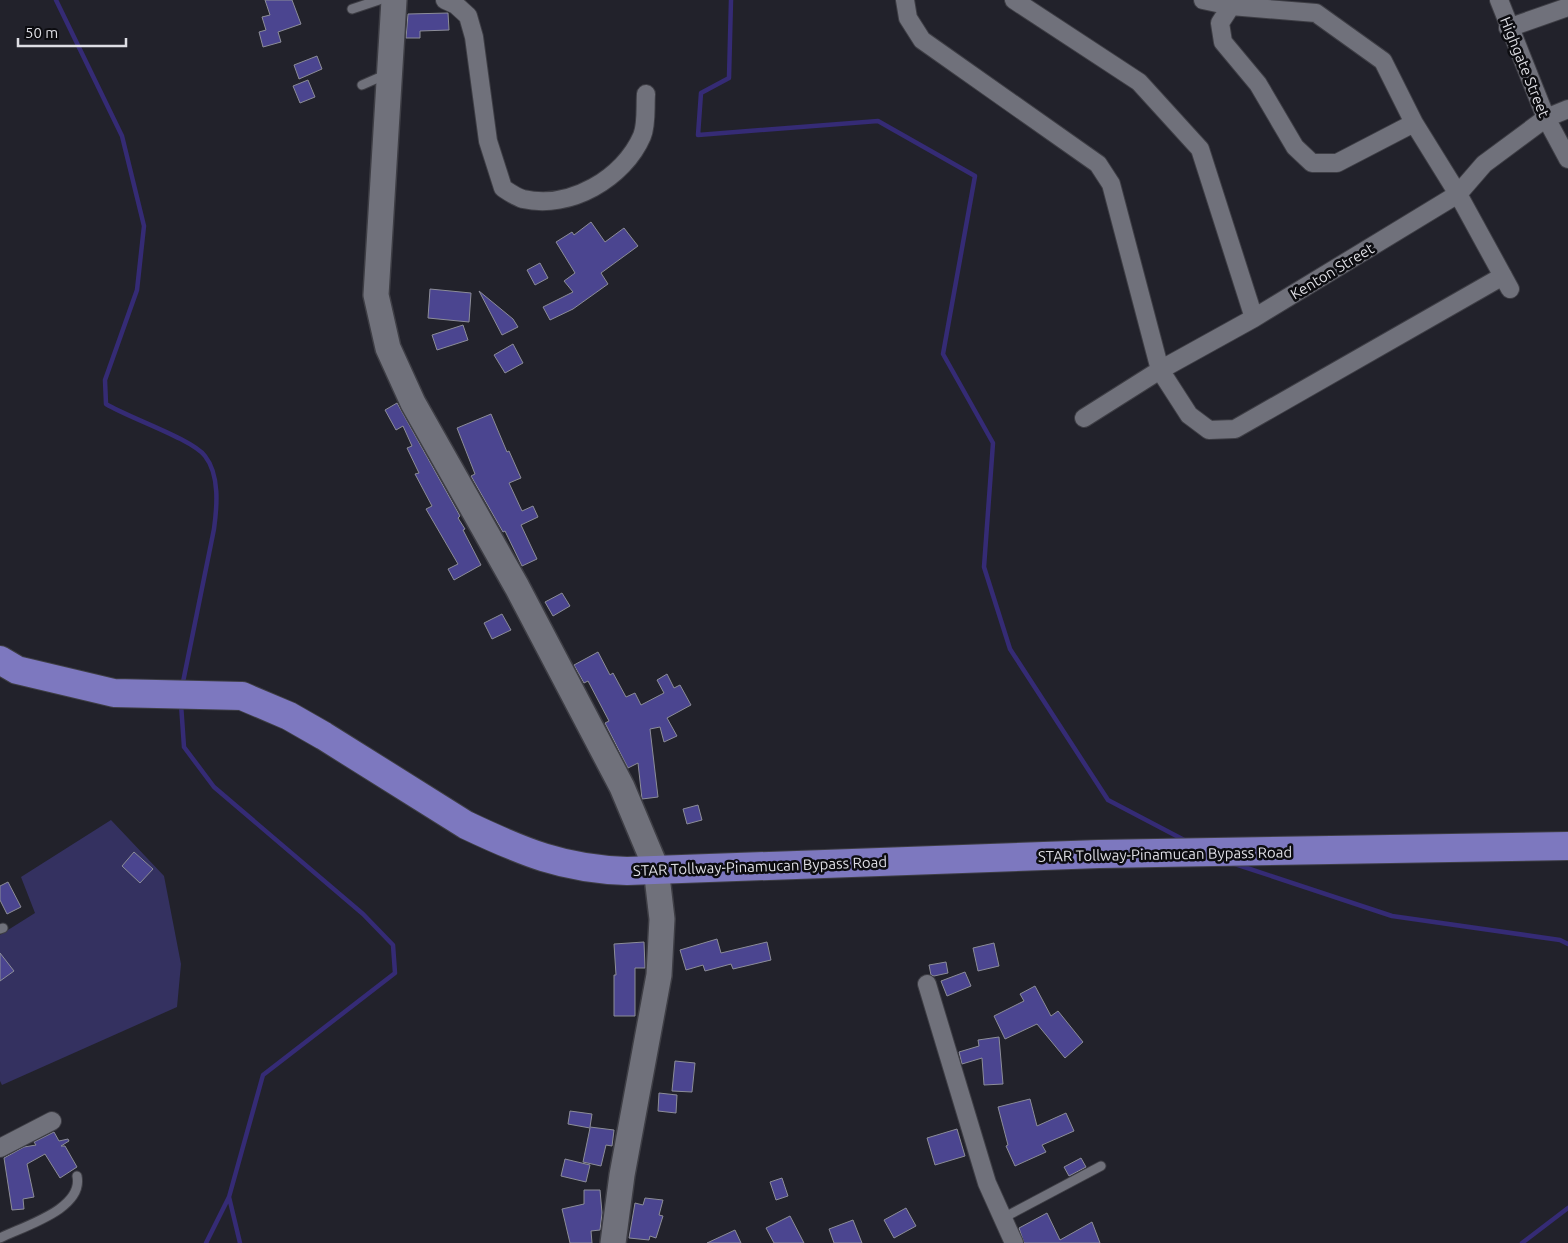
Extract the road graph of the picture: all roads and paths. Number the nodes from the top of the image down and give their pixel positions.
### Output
1 (379, 0) edge
2 (394, 0) edge
3 (446, 0) edge
4 (905, 0) edge
5 (1014, 0) edge
6 (1203, 0) edge
7 (1498, 0) edge
8 (1231, 6) junction
9 (1568, 7) edge
10 (352, 9) dead end
11 (1508, 28) junction
12 (389, 73) junction
13 (362, 85) dead end
14 (646, 94) dead end
15 (1568, 109) edge
16 (1546, 118) junction
17 (1414, 123) junction
18 (1568, 159) edge
19 (1458, 194) junction
20 (1254, 318) junction
21 (1160, 370) junction
22 (1084, 418) dead end
23 (0, 660) edge
24 (1568, 846) edge
25 (656, 868) junction
26 (927, 984) dead end
27 (52, 1121) dead end
28 (0, 1148) edge
29 (1101, 1166) dead end
30 (77, 1176) dead end
31 (1003, 1218) junction
32 (0, 1238) edge
33 (614, 1243) edge
34 (1014, 1243) edge

1 - 10 lane
2 - 12 street
3 - 14 street
4 - 21 street
5 - 20 street
6 - 8 street
7 - 11 street, Highgate Street
8 - 17 street
8 - 17 street
9 - 11 street
11 - 16 street, Highgate Street
12 - 13 lane
12 - 25 street
15 - 16 street, Kenton Street
16 - 18 street, Highgate Street
16 - 19 street, Kenton Street
17 - 19 street
19 - 20 street, Kenton Street
19 - 21 street
20 - 21 street, Kenton Street
21 - 22 street, Kenton Street
23 - 25 main road, STAR Tollway-Pinamucan Bypass Road
24 - 25 main road, STAR Tollway-Pinamucan Bypass Road
25 - 33 street
26 - 31 street
27 - 28 street
29 - 31 lane
30 - 32 lane
31 - 34 street

